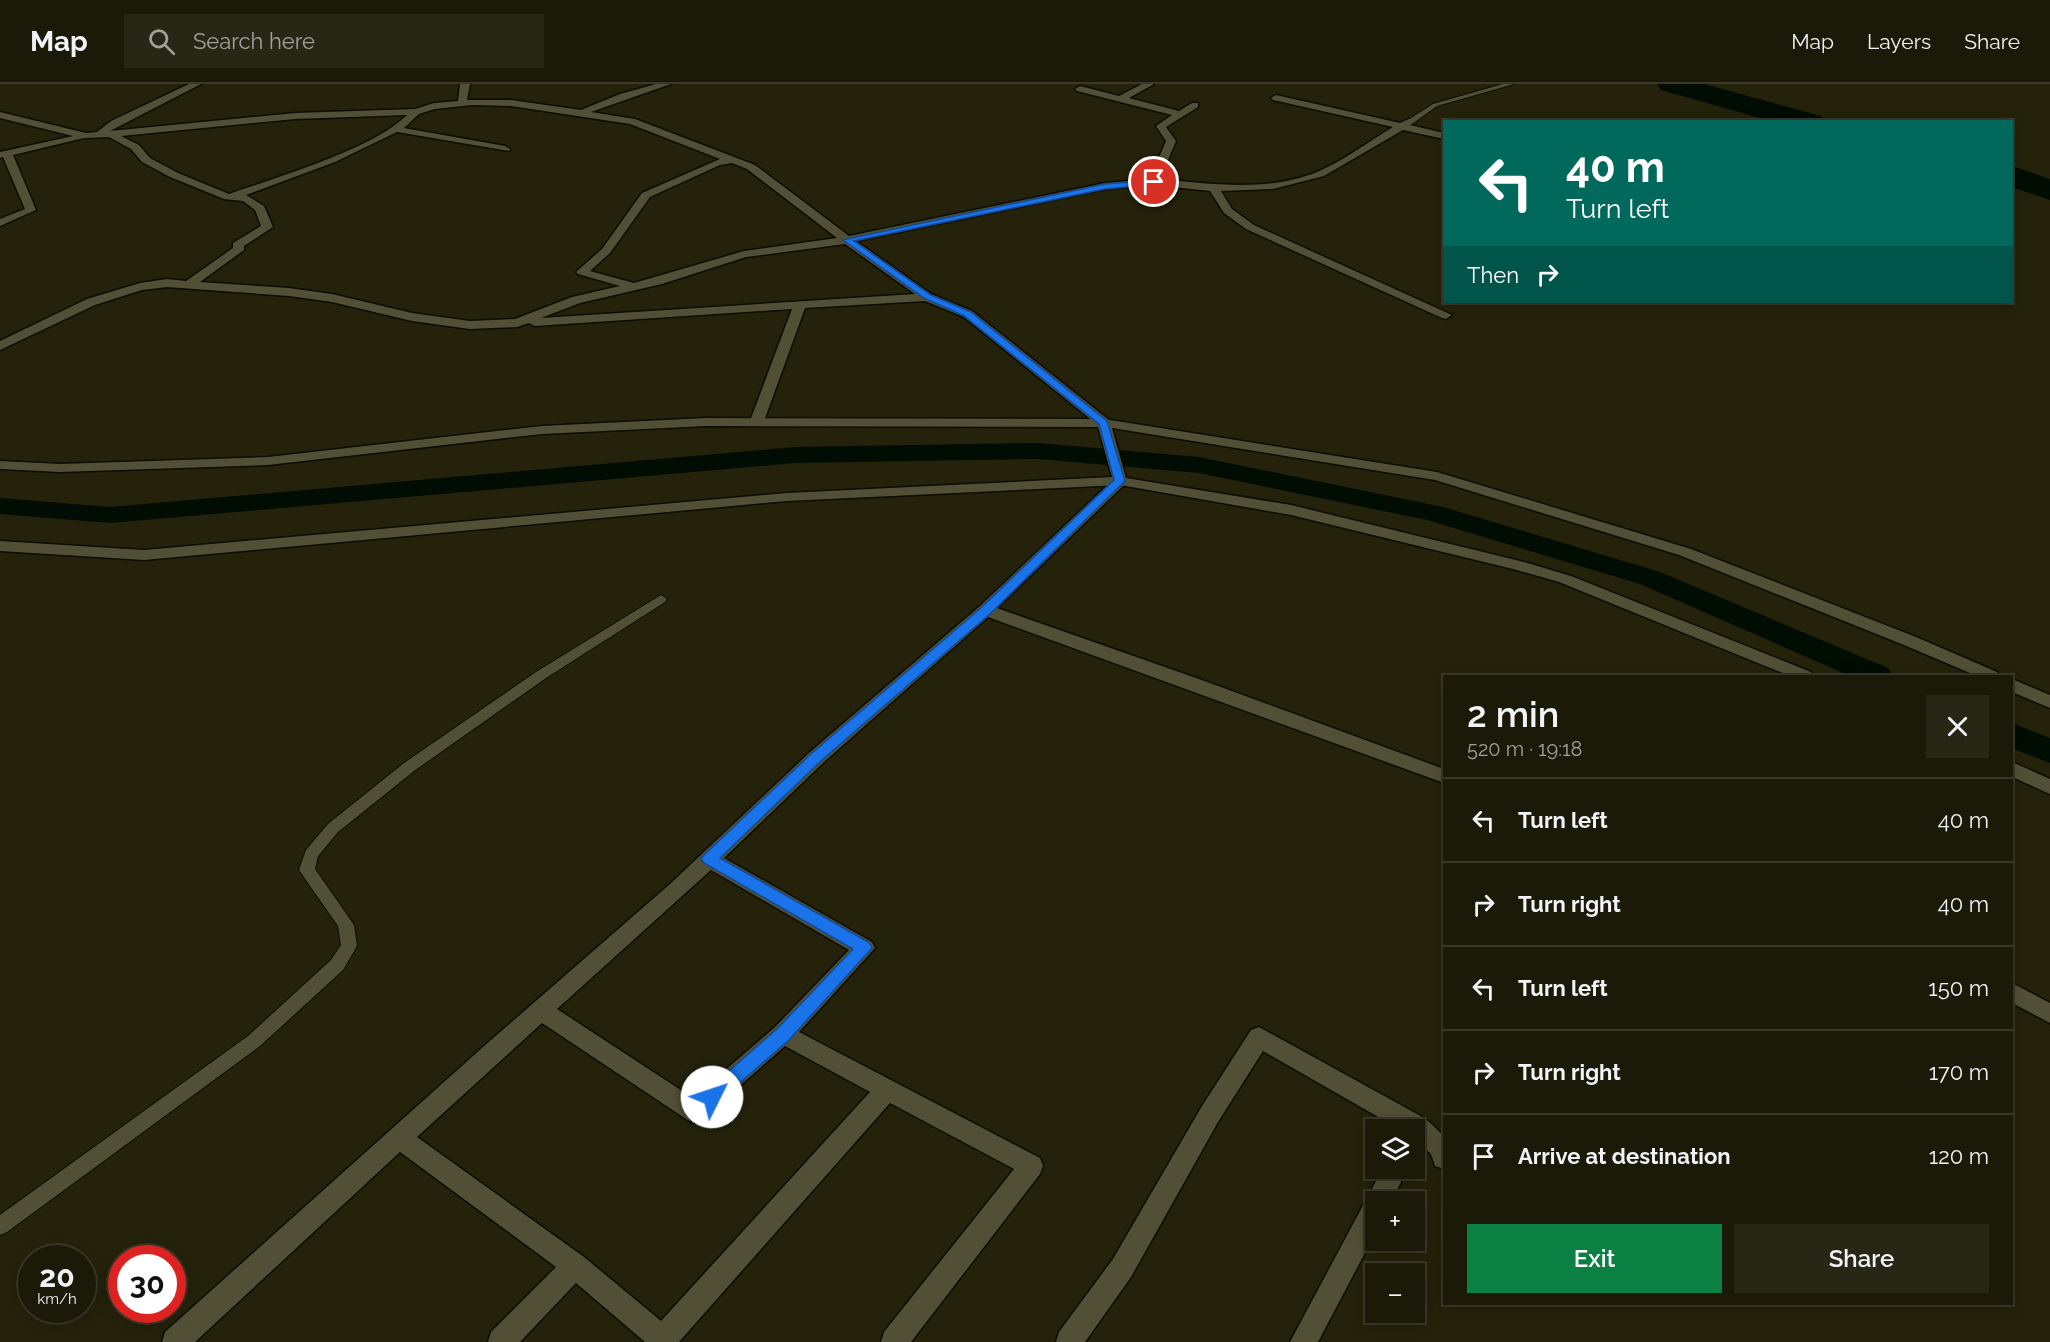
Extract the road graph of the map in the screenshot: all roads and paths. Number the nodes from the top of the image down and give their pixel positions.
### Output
1 (196, 84) edge
2 (465, 84) edge
3 (666, 84) edge
4 (1149, 84) edge
5 (1511, 84) edge
6 (1080, 89) dead end
7 (1276, 98) dead end
8 (1121, 99) junction
9 (462, 103) junction
10 (1195, 105) dead end
11 (416, 111) junction
12 (583, 112) junction
13 (1180, 114) junction
14 (0, 115) edge
15 (1407, 123) junction
16 (396, 129) junction
17 (110, 134) junction
18 (98, 135) junction
19 (86, 136) junction
20 (1443, 136) edge
21 (505, 149) dead end
22 (4, 154) edge
23 (734, 160) junction
24 (1154, 182) junction
25 (1214, 188) junction
26 (228, 197) junction
27 (0, 223) edge
28 (847, 240) junction
29 (188, 285) junction
30 (634, 287) junction
31 (927, 297) junction
32 (800, 305) junction
33 (1446, 315) dead end
34 (517, 323) junction
35 (0, 346) edge
36 (758, 421) junction
37 (1104, 423) junction
38 (0, 465) edge
39 (1118, 474) junction
40 (0, 546) edge
41 (661, 598) dead end
42 (986, 610) junction
43 (1803, 675) edge
44 (1989, 675) edge
45 (2013, 685) edge
46 (2050, 702) edge
47 (2013, 770) edge
48 (1443, 776) edge
49 (2050, 787) edge
50 (709, 859) junction
51 (2013, 993) edge
52 (541, 1010) junction
53 (2050, 1014) edge
54 (783, 1034) junction
55 (886, 1089) junction
56 (1397, 1119) edge
57 (1425, 1136) edge
58 (400, 1138) junction
59 (1443, 1155) edge
60 (0, 1226) edge
61 (1365, 1226) edge
62 (575, 1266) junction
63 (664, 1341) edge
64 (175, 1342) edge
65 (501, 1342) edge
66 (894, 1342) edge
67 (1069, 1342) edge
68 (1303, 1342) edge

1 - 18 street
2 - 9 street
3 - 12 street
4 - 8 street
5 - 15 lane
6 - 8 street
7 - 15 street
8 - 13 street
9 - 11 street
9 - 12 street
10 - 13 street
11 - 16 street
11 - 17 street
12 - 23 street
13 - 24 street
14 - 19 street
15 - 20 street
15 - 25 street
16 - 21 street
16 - 26 street
17 - 18 street
17 - 26 street
18 - 19 street
19 - 22 street
22 - 27 street
23 - 28 street
23 - 30 street
24 - 25 street
24 - 28 street
25 - 33 street
26 - 29 street
28 - 30 street
28 - 31 street
29 - 34 street
29 - 35 street
30 - 34 street
31 - 32 street
31 - 37 street
32 - 34 street
32 - 36 street
36 - 37 street
36 - 38 street
37 - 39 street
37 - 44 street
39 - 40 street
39 - 42 street
39 - 43 street
41 - 60 lane
42 - 48 street
42 - 50 street
45 - 46 street
47 - 49 street
50 - 52 street
50 - 54 street
51 - 53 street
52 - 54 street
52 - 58 street
54 - 55 street
55 - 63 street
55 - 66 street
56 - 67 street
57 - 59 street
58 - 62 street
58 - 64 street
61 - 68 street
62 - 63 street
62 - 65 street

